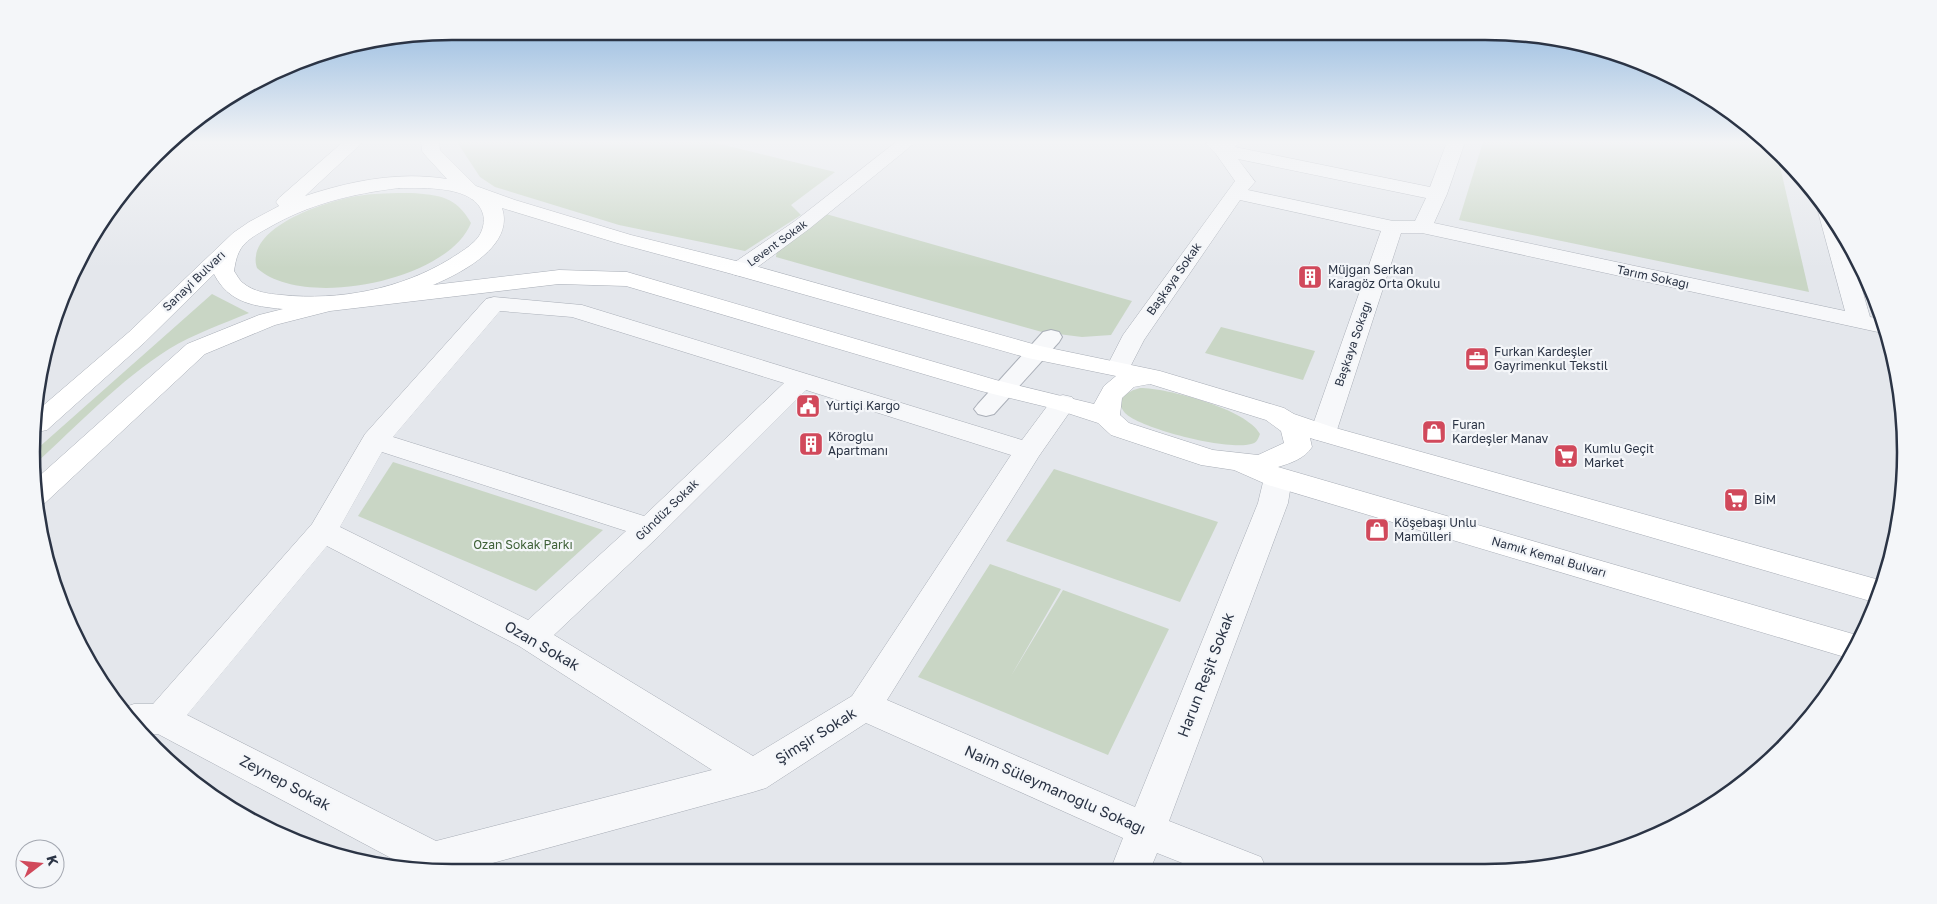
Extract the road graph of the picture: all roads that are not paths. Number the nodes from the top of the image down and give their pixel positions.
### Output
1 (308, 184) edge
2 (380, 184) edge
3 (443, 184) edge
4 (463, 184) edge
5 (854, 184) edge
6 (1243, 184) edge
7 (1394, 184) edge
8 (1441, 184) edge
9 (469, 190) junction
10 (1235, 193) junction
11 (1437, 194) junction
12 (1393, 227) junction
13 (1422, 227) junction
14 (1834, 233) edge
15 (244, 234) junction
16 (740, 269) junction
17 (330, 304) junction
18 (1860, 322) junction
19 (1877, 326) edge
20 (1044, 345) junction
21 (1118, 368) junction
22 (1151, 376) junction
23 (802, 380) junction
24 (1002, 390) junction
25 (1063, 403) junction
26 (986, 409) dead end
27 (1107, 417) junction
28 (41, 421) edge
29 (1288, 421) junction
30 (1323, 433) junction
31 (375, 440) junction
32 (1028, 451) junction
33 (1244, 464) junction
34 (1278, 478) junction
35 (42, 489) edge
36 (649, 528) junction
37 (323, 531) junction
38 (1873, 590) edge
39 (531, 637) junction
40 (1849, 645) edge
41 (864, 706) junction
42 (148, 719) edge
43 (753, 776) junction
44 (1146, 830) junction
45 (425, 863) edge
46 (435, 863) edge
47 (1132, 864) edge
48 (1229, 864) edge

1 - 15 main road, Sanayi Bulvarı
2 - 15 main road
3 - 9 main road
4 - 9 main road
5 - 16 street, Levent Sokak
6 - 10 street
7 - 11 street
8 - 11 street
9 - 16 main road
9 - 17 main road
10 - 12 street
10 - 21 street, Başkaya Sokak
11 - 13 street
12 - 13 street
12 - 30 street, Başkaya Sokağı
13 - 18 street, Tarım Sokağı
14 - 18 street
15 - 17 main road
15 - 28 main road, Sanayi Bulvarı
16 - 20 main road
17 - 24 main road
17 - 35 main road
18 - 19 street, Tarım Sokağı
20 - 21 main road
20 - 24 street
21 - 22 main road
22 - 27 main road
22 - 29 main road
23 - 31 street
23 - 32 street
23 - 36 street, Gündüz Sokak
24 - 25 main road
24 - 26 street
25 - 27 main road
25 - 32 street, Şimşir Sokak
27 - 33 main road
29 - 30 main road
29 - 33 main road
30 - 38 main road
31 - 36 street
31 - 37 street
32 - 41 street, Şimşir Sokak
33 - 34 main road, Namık Kemal Bulvarı
34 - 40 main road, Namık Kemal Bulvarı
34 - 44 street, Harun Reşit Sokak
36 - 39 street, Gündüz Sokak
37 - 39 street, Ozan Sokak
37 - 42 street
39 - 43 street, Ozan Sokak
41 - 43 street, Şimşir Sokak
41 - 44 street, Naim Süleymanoğlu Sokağı
42 - 45 street, Zeynep Sokak
43 - 46 street, Şimşir Sokak
44 - 47 street, Harun Reşit Sokak
44 - 48 street, Naim Süleymanoğlu Sokağı

